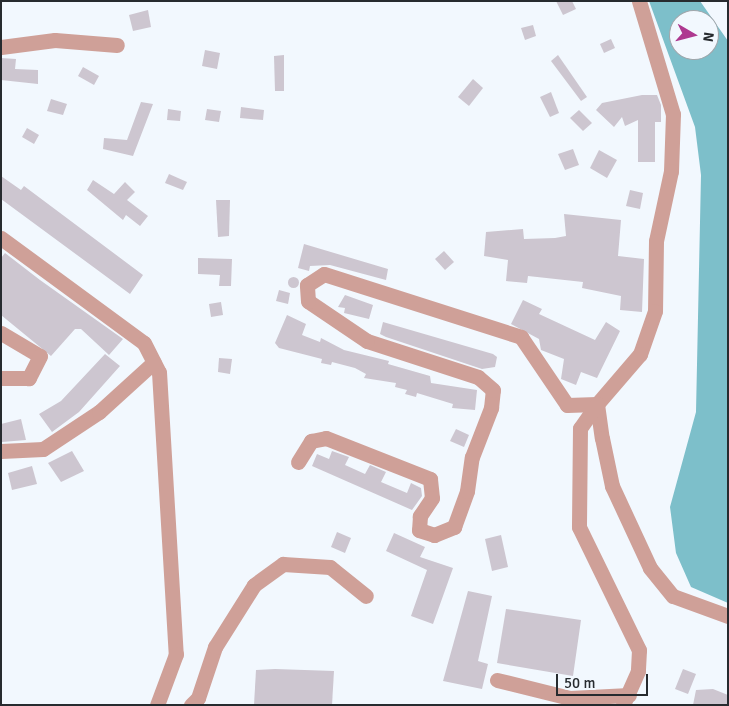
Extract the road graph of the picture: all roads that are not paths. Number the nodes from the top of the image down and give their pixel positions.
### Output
1 (639, 1) edge
2 (117, 45) dead end
3 (1, 47) edge
4 (1, 238) edge
5 (1, 333) edge
6 (154, 362) junction
7 (1, 378) edge
8 (597, 404) junction
9 (1, 451) edge
10 (298, 462) dead end
11 (366, 596) dead end
12 (728, 616) edge
13 (497, 680) dead end
14 (626, 700) edge
15 (157, 705) edge
16 (191, 705) edge

1 - 8 street
2 - 3 street
4 - 6 street
5 - 7 street
6 - 9 street
6 - 15 street
8 - 10 street
8 - 12 street
8 - 14 street
11 - 16 street
13 - 14 street

